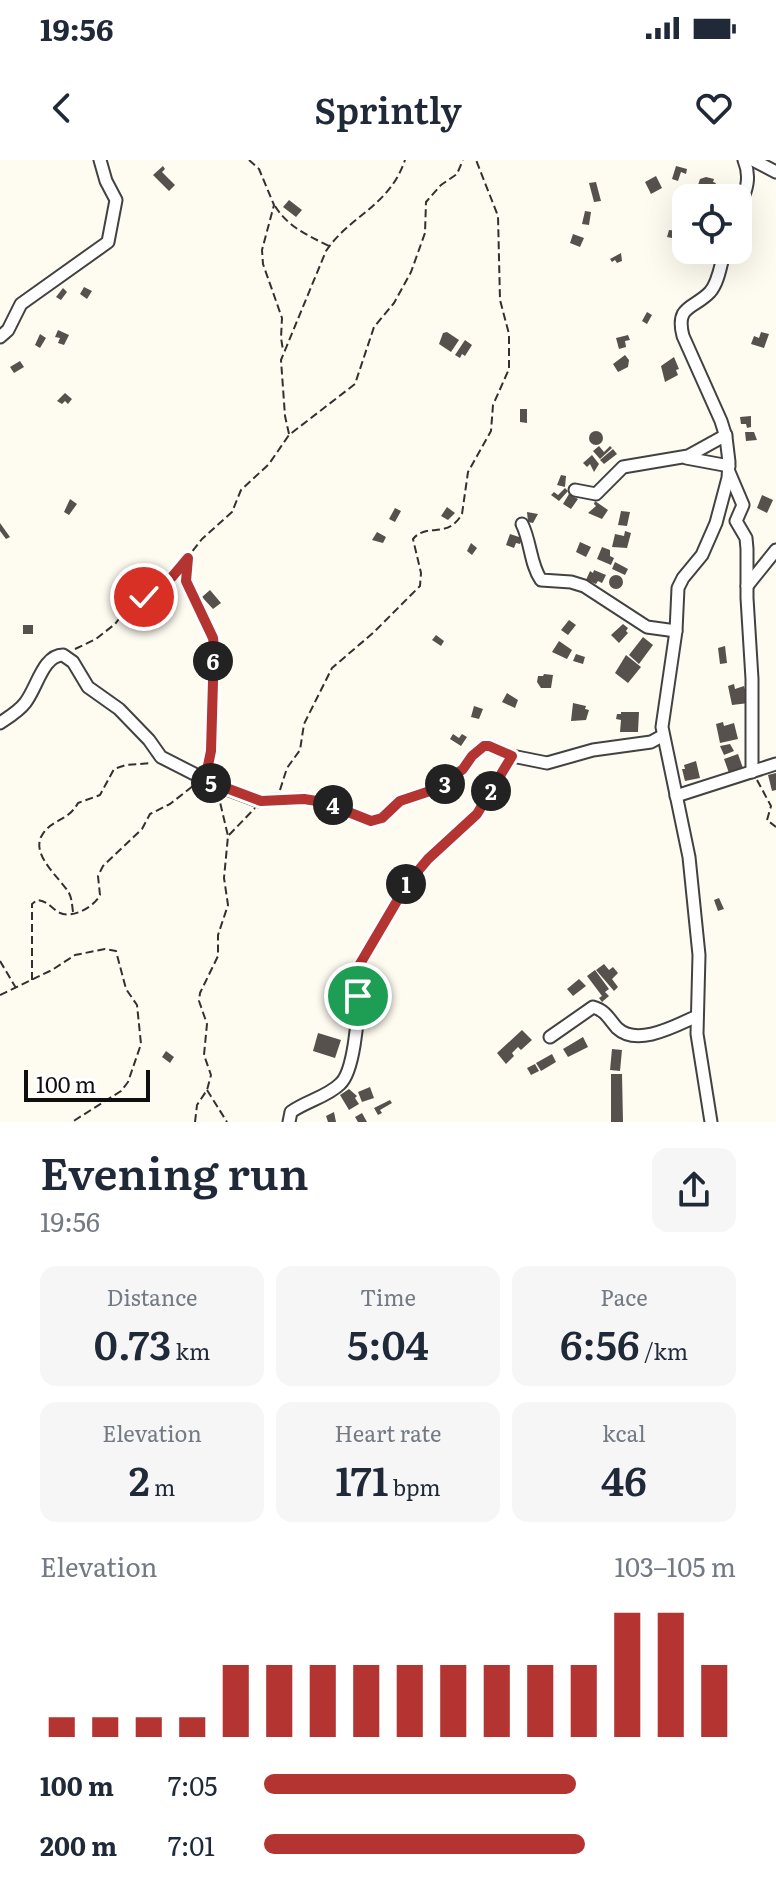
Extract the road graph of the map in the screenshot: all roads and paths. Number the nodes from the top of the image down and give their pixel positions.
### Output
1 (100, 160) edge
2 (249, 160) edge
3 (405, 160) edge
4 (463, 160) edge
5 (476, 160) edge
6 (744, 160) edge
7 (753, 160) edge
8 (776, 172) edge
9 (748, 184) edge
10 (274, 205) junction
11 (329, 246) junction
12 (720, 264) edge
13 (0, 337) edge
14 (284, 353) junction
15 (289, 435) junction
16 (726, 435) junction
17 (681, 457) junction
18 (729, 469) junction
19 (575, 490) dead end
20 (522, 524) dead end
21 (776, 550) edge
22 (188, 558) junction
23 (747, 586) junction
24 (676, 631) junction
25 (63, 655) junction
26 (0, 723) edge
27 (662, 736) junction
28 (512, 756) junction
29 (161, 757) junction
30 (776, 764) edge
31 (752, 772) junction
32 (210, 783) junction
33 (676, 796) junction
34 (279, 800) junction
35 (261, 801) junction
36 (776, 827) edge
37 (228, 836) junction
38 (73, 913) junction
39 (0, 961) edge
40 (32, 980) junction
41 (16, 988) junction
42 (0, 995) edge
43 (695, 1017) junction
44 (550, 1037) dead end
45 (207, 1090) junction
46 (72, 1122) edge
47 (195, 1122) edge
48 (227, 1122) edge
49 (289, 1122) edge
50 (711, 1122) edge

1 - 13 street
2 - 10 path
3 - 11 path
4 - 15 path
5 - 34 path
6 - 9 street
7 - 8 street
10 - 11 path
10 - 14 path
11 - 14 path
12 - 16 street
14 - 15 path
15 - 22 path
16 - 17 street
16 - 18 street
17 - 18 street
17 - 19 street
18 - 23 street
18 - 24 street
20 - 24 street
21 - 23 street
22 - 25 path
22 - 32 path
23 - 31 street
24 - 27 street
25 - 26 street
25 - 29 street
27 - 28 street
27 - 33 street
28 - 34 street
28 - 49 street
29 - 32 street
29 - 38 path
30 - 31 street
31 - 33 street
31 - 36 path
32 - 35 street
32 - 37 path
32 - 38 path
33 - 43 street
34 - 35 street
35 - 37 path
37 - 45 path
38 - 40 path
39 - 41 path
40 - 41 path
40 - 46 path
41 - 42 path
43 - 44 street
43 - 50 street
45 - 47 path
45 - 48 path

